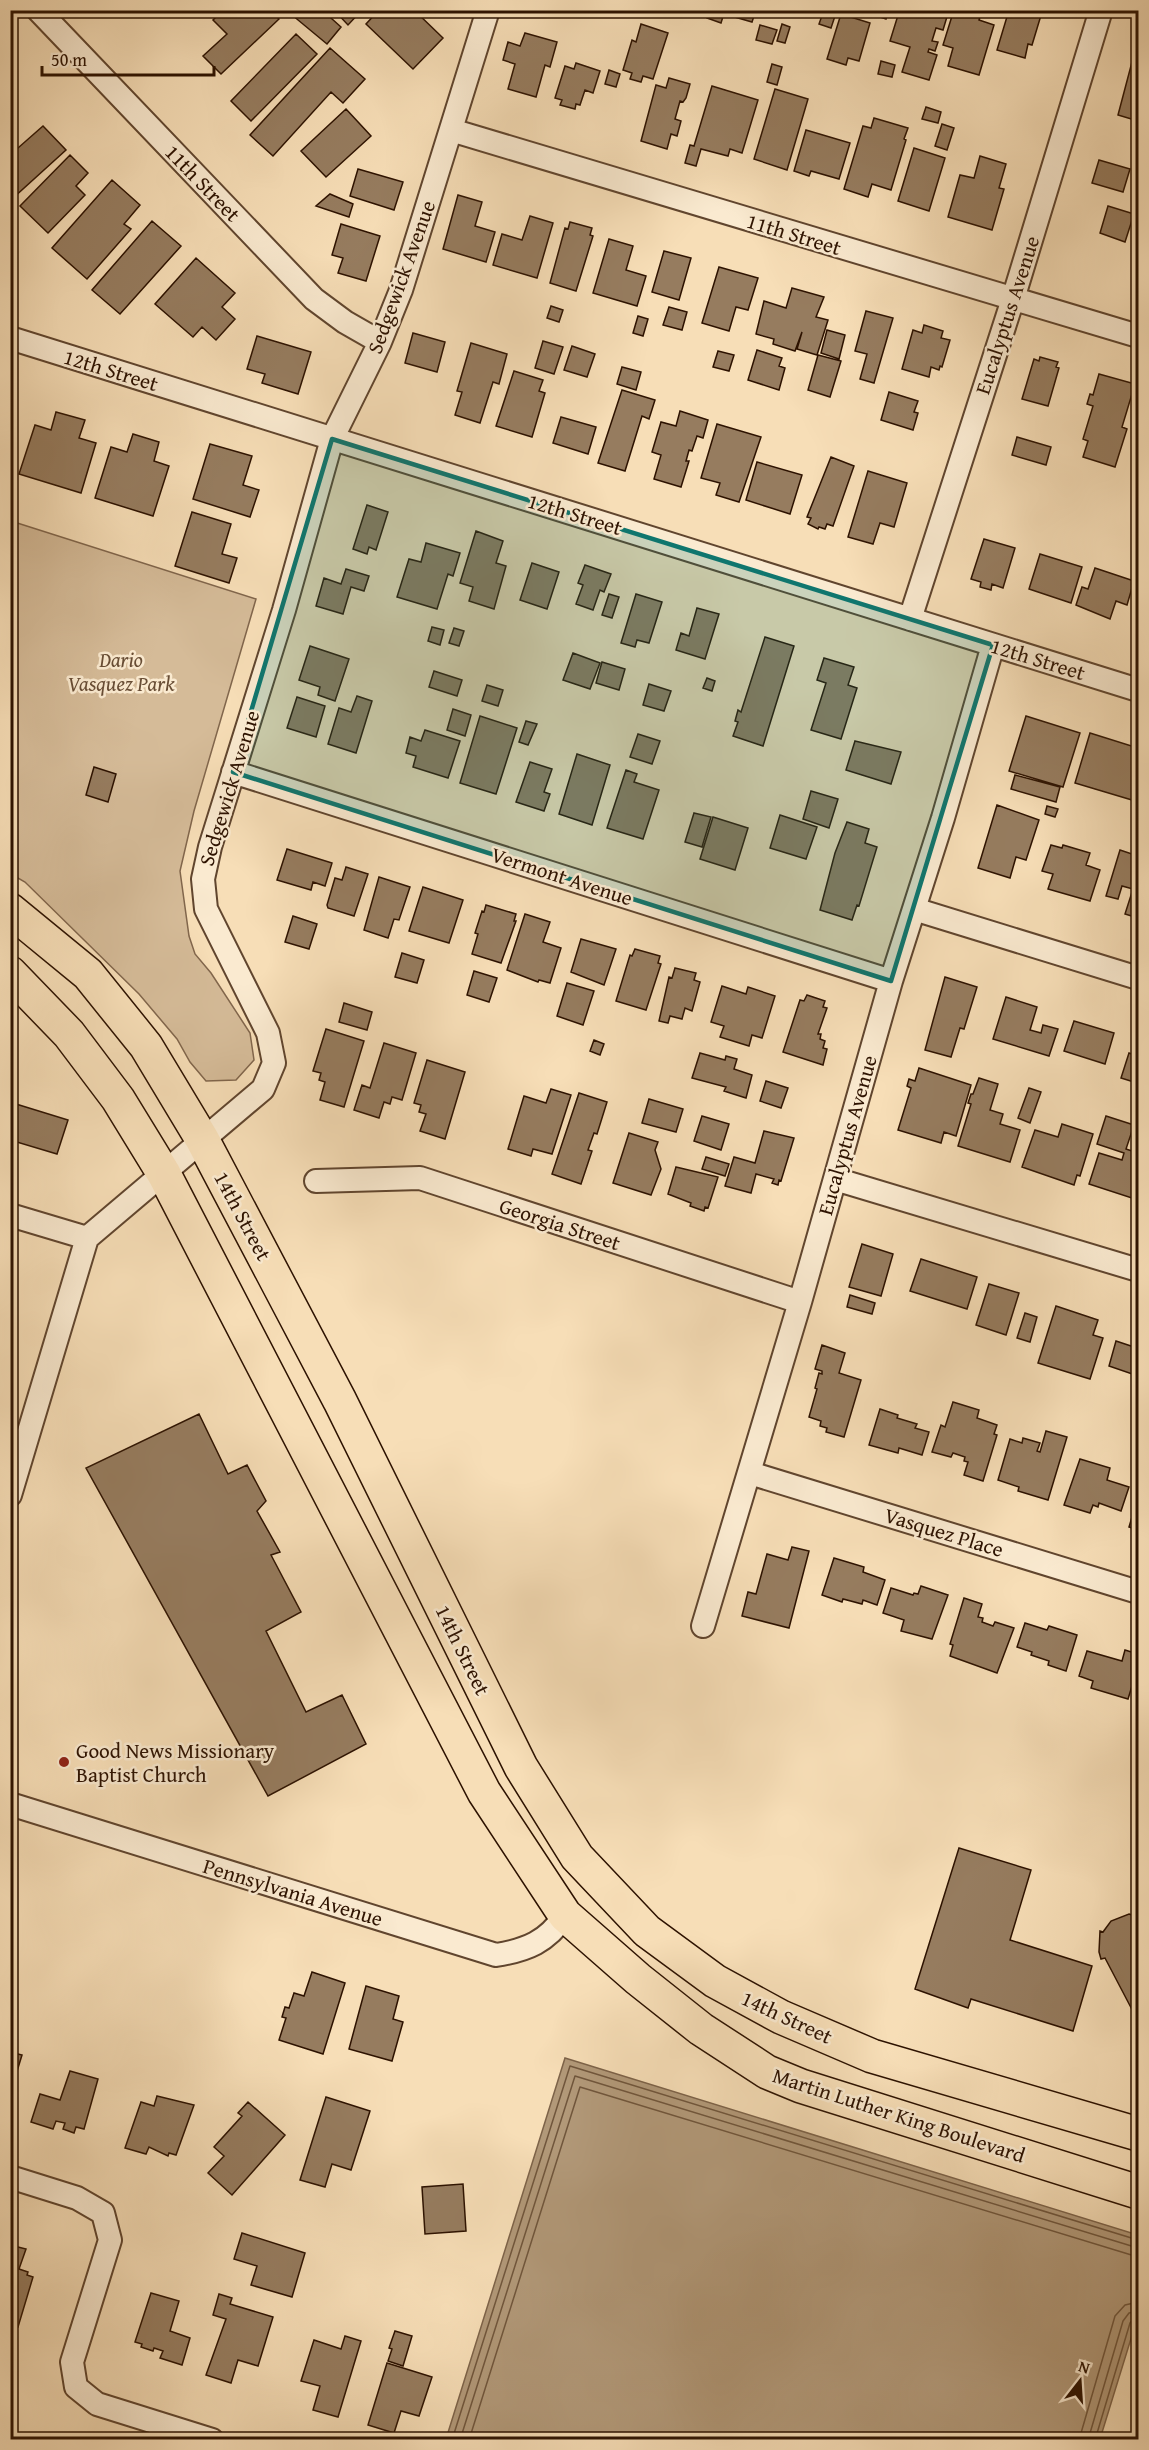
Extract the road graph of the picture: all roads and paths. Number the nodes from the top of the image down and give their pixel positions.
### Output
1 (38, 10) edge
2 (488, 10) edge
3 (1101, 10) edge
4 (451, 130) junction
5 (1013, 299) junction
6 (1138, 336) edge
7 (10, 338) edge
8 (380, 342) junction
9 (332, 439) junction
10 (910, 619) junction
11 (993, 645) junction
12 (1138, 690) edge
13 (233, 772) junction
14 (914, 909) junction
15 (10, 910) edge
16 (10, 973) edge
17 (1138, 978) edge
18 (891, 981) junction
19 (202, 1139) junction
20 (164, 1174) junction
21 (835, 1179) junction
22 (316, 1181) dead end
23 (10, 1215) edge
24 (87, 1238) junction
25 (1138, 1270) edge
26 (800, 1302) junction
27 (750, 1473) junction
28 (10, 1495) edge
29 (1138, 1592) edge
30 (703, 1626) dead end
31 (10, 1804) edge
32 (565, 1915) junction
33 (1138, 2134) edge
34 (10, 2177) edge
35 (1138, 2192) edge
36 (213, 2439) edge

1 - 8 street, 11th Street
2 - 4 street, Sedgewick Avenue
3 - 5 street, Eucalyptus Avenue
4 - 5 street, 11th Street
4 - 8 street, Sedgewick Avenue
5 - 6 street, 11th Street
5 - 10 street, Eucalyptus Avenue
7 - 9 street, 12th Street
8 - 9 street, Sedgewick Avenue
9 - 10 street, 12th Street
9 - 13 street, Sedgewick Avenue
10 - 11 street, 12th Street
11 - 12 street, 12th Street
11 - 14 street, Eucalyptus Avenue
13 - 18 street, Vermont Avenue
13 - 19 street, Sedgewick Avenue
14 - 17 street
14 - 18 street, Eucalyptus Avenue
15 - 19 main road, 14th Street
16 - 20 main road
18 - 21 street, Eucalyptus Avenue
19 - 20 street, Sedgewick Avenue
19 - 33 main road, 14th Street
20 - 24 street, Sedgewick Avenue
20 - 32 main road
21 - 25 street
21 - 26 street, Eucalyptus Avenue
22 - 26 street, Georgia Street
23 - 24 street
24 - 28 street
26 - 27 street, Eucalyptus Avenue
27 - 29 street, Vasquez Place
27 - 30 street, Eucalyptus Avenue
31 - 32 street, Pennsylvania Avenue
32 - 35 main road, Martin Luther King Boulevard
34 - 36 street

